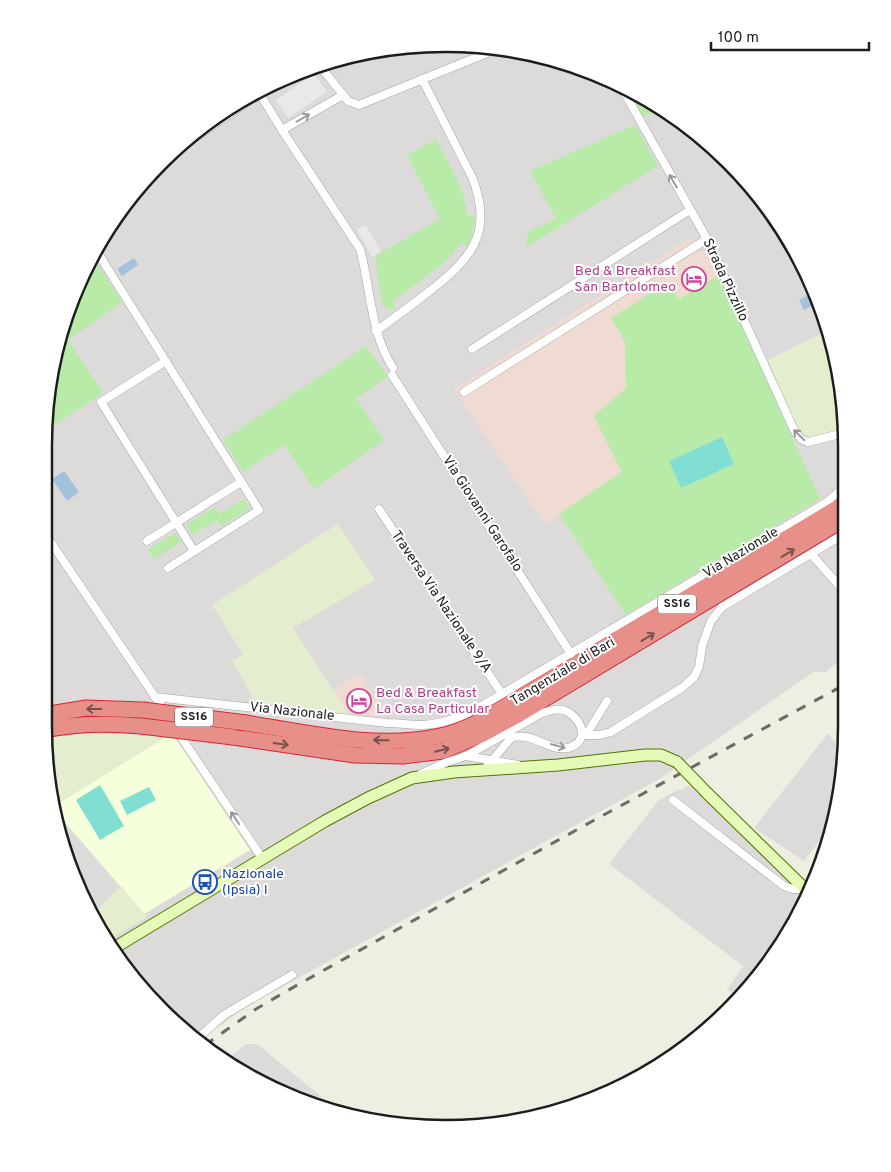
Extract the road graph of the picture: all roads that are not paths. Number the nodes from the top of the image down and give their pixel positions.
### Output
1 (483, 54) edge
2 (324, 72) edge
3 (422, 79) junction
4 (342, 94) junction
5 (266, 96) edge
6 (627, 97) edge
7 (282, 130) junction
8 (690, 210) junction
9 (707, 239) junction
10 (101, 257) edge
11 (376, 331) junction
12 (472, 349) dead end
13 (166, 361) junction
14 (464, 392) dead end
15 (838, 434) edge
16 (241, 482) junction
17 (838, 492) edge
18 (838, 503) edge
19 (838, 507) edge
20 (380, 509) dead end
21 (826, 514) junction
22 (176, 523) junction
23 (838, 524) edge
24 (838, 538) edge
25 (147, 542) dead end
26 (53, 545) edge
27 (194, 551) junction
28 (811, 554) junction
29 (168, 568) dead end
30 (838, 584) edge
31 (571, 654) junction
32 (502, 694) junction
33 (155, 697) junction
34 (607, 701) dead end
35 (53, 714) edge
36 (53, 729) edge
37 (584, 735) junction
38 (504, 747) junction
39 (466, 756) junction
40 (493, 760) junction
41 (510, 763) junction
42 (530, 768) junction
43 (483, 771) junction
44 (466, 772) junction
45 (412, 778) junction
46 (673, 800) dead end
47 (262, 858) junction
48 (803, 889) edge
49 (803, 890) edge
50 (119, 945) edge
51 (292, 975) dead end
52 (201, 1034) edge

1 - 3 street
2 - 4 street
3 - 4 street
3 - 11 street
7 -> 4 street
5 - 7 street, Via Giovanni Garofalo
8 -> 6 street, Strada Pizzillo
7 - 11 street, Via Giovanni Garofalo
8 - 9 street, Strada Pizzillo
8 - 12 street
9 - 14 street
15 -> 9 street, Strada Pizzillo
10 - 13 street
11 - 31 street, Via Giovanni Garofalo
13 - 16 street
13 - 22 street
16 - 22 street
16 - 27 street
17 - 31 street, Via Nazionale
18 - 21 highway
19 - 21 highway, Tangenziale di Bari / SS16
20 - 32 street, Traversa Via Nazionale 9/A
21 -> 35 highway, Tangenziale di Bari / SS16, bridge
22 - 25 street
22 - 27 street
36 -> 23 highway, Tangenziale di Bari / SS16, bridge
24 - 28 street
26 - 33 street
27 - 29 street
28 - 30 street
28 - 37 street
31 - 32 street, Via Nazionale
32 - 33 street, Via Nazionale
47 -> 33 street
34 - 37 street
38 -> 37 street
37 - 39 street
38 - 40 street
38 - 41 street
39 - 40 street
39 - 44 street
39 - 45 street
40 - 41 street
40 - 43 street
41 - 42 street
42 - 43 street
42 - 48 street, bridge
43 - 44 street
44 - 45 street
45 - 47 street
46 - 49 street
47 - 50 street
51 - 52 street

